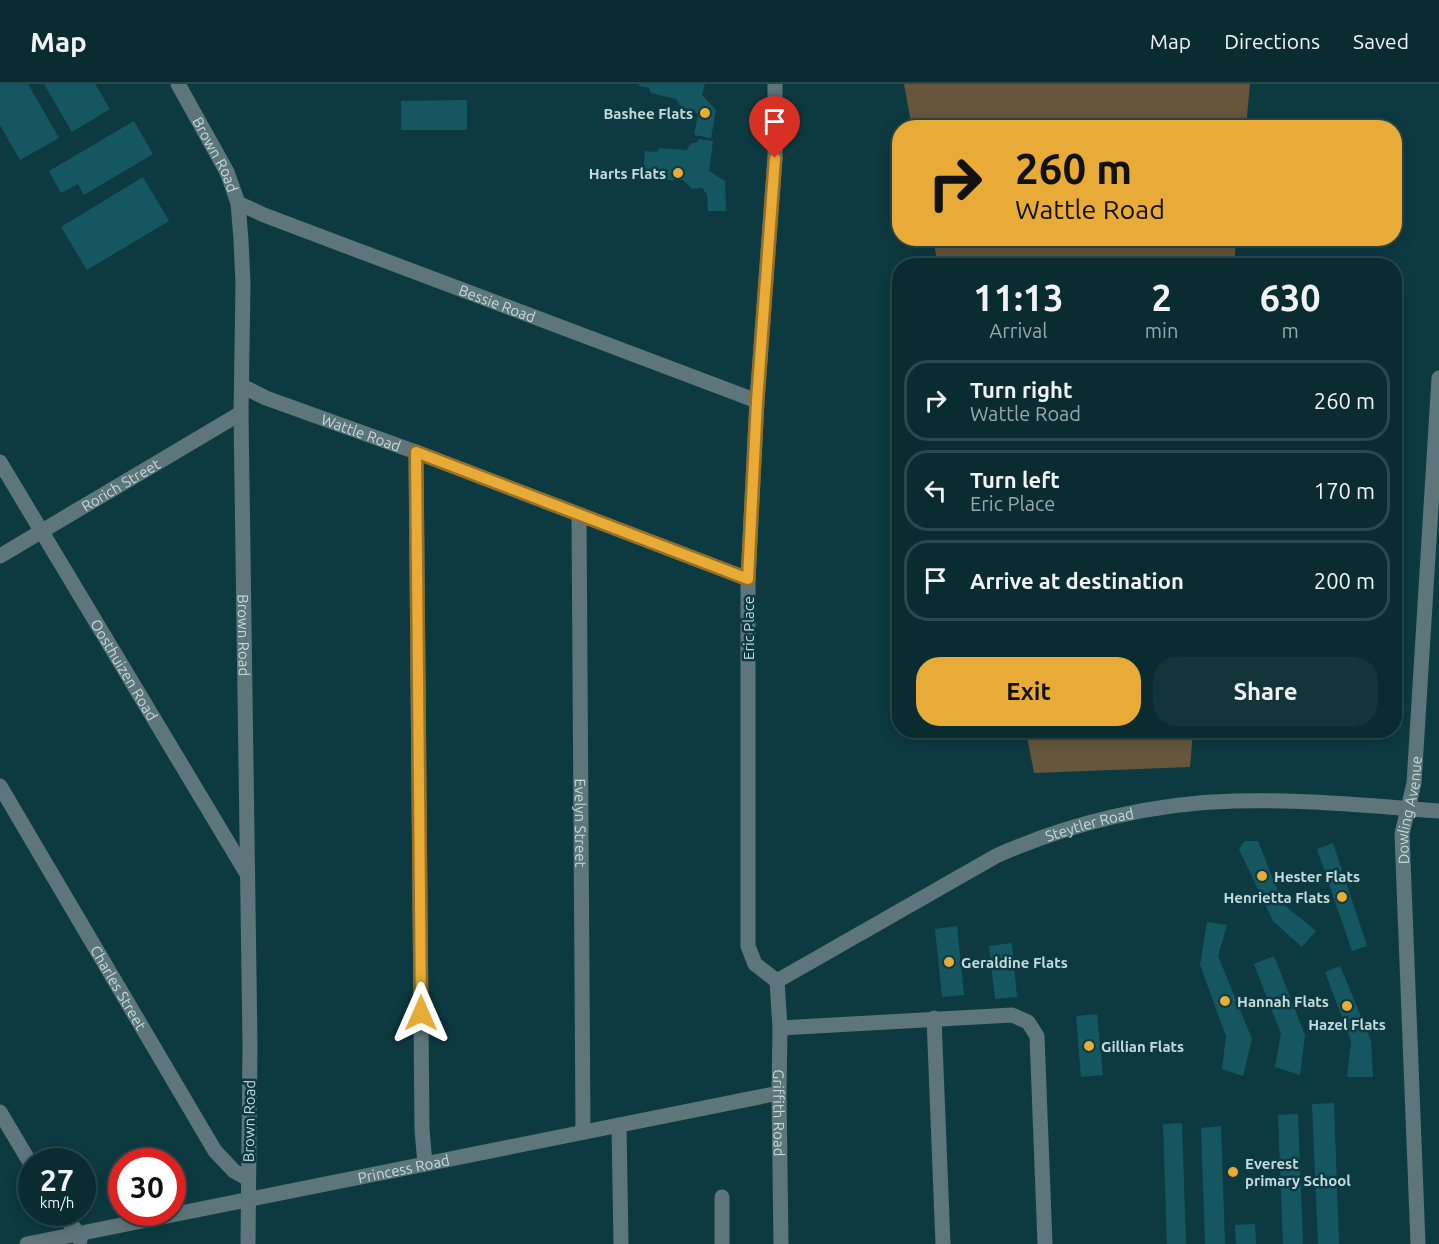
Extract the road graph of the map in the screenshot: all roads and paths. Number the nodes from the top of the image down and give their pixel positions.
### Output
1 (178, 84) edge
2 (775, 84) edge
3 (238, 203) junction
4 (1439, 378) edge
5 (242, 386) junction
6 (757, 401) junction
7 (241, 413) junction
8 (416, 452) junction
9 (0, 462) edge
10 (579, 515) junction
11 (41, 532) junction
12 (1433, 553) edge
13 (0, 556) edge
14 (748, 579) junction
15 (0, 786) edge
16 (1408, 808) junction
17 (1439, 811) edge
18 (248, 876) junction
19 (777, 981) junction
20 (934, 1018) junction
21 (780, 1028) junction
22 (779, 1093) junction
23 (0, 1112) edge
24 (619, 1125) junction
25 (583, 1131) junction
26 (21, 1148) edge
27 (425, 1164) junction
28 (248, 1179) junction
29 (722, 1197) dead end
30 (247, 1200) junction
31 (70, 1226) edge
32 (80, 1239) edge
33 (27, 1244) edge
34 (248, 1244) edge
35 (621, 1244) edge
36 (722, 1244) edge
37 (781, 1244) edge
38 (943, 1244) edge
39 (1045, 1244) edge
40 (1418, 1244) edge

1 - 3 street, Brown Road
2 - 6 street, Eric Place
3 - 5 street, Brown Road
3 - 6 street, Bessie Road
4 - 12 street, Dowling Avenue
5 - 7 street, Brown Road
5 - 8 street, Wattle Road
6 - 14 street, Eric Place
7 - 11 street, Rorich Street
7 - 18 street, Brown Road
8 - 10 street, Wattle Road
8 - 27 street
9 - 11 street, Oosthuizen Road
10 - 14 street, Wattle Road
10 - 25 street, Evelyn Street
11 - 13 street, Rorich Street
11 - 18 street, Oosthuizen Road
12 - 16 street, Dowling Avenue
14 - 19 street, Eric Place
15 - 28 street, Charles Street
16 - 17 street, Steytler Road
16 - 19 street, Steytler Road
16 - 40 street, Dowling Avenue
18 - 28 street, Brown Road
19 - 21 street, Griffith Road
20 - 21 street
20 - 38 street
20 - 39 street
21 - 22 street, Griffith Road
22 - 24 street, Princess Road
22 - 37 street, Griffith Road
23 - 26 street
24 - 25 street, Princess Road
24 - 35 street
25 - 27 street, Princess Road
27 - 30 street, Princess Road
28 - 30 street, Brown Road
29 - 36 street
30 - 32 street, Princess Road
30 - 34 street
31 - 32 street
32 - 33 street, Princess Road

